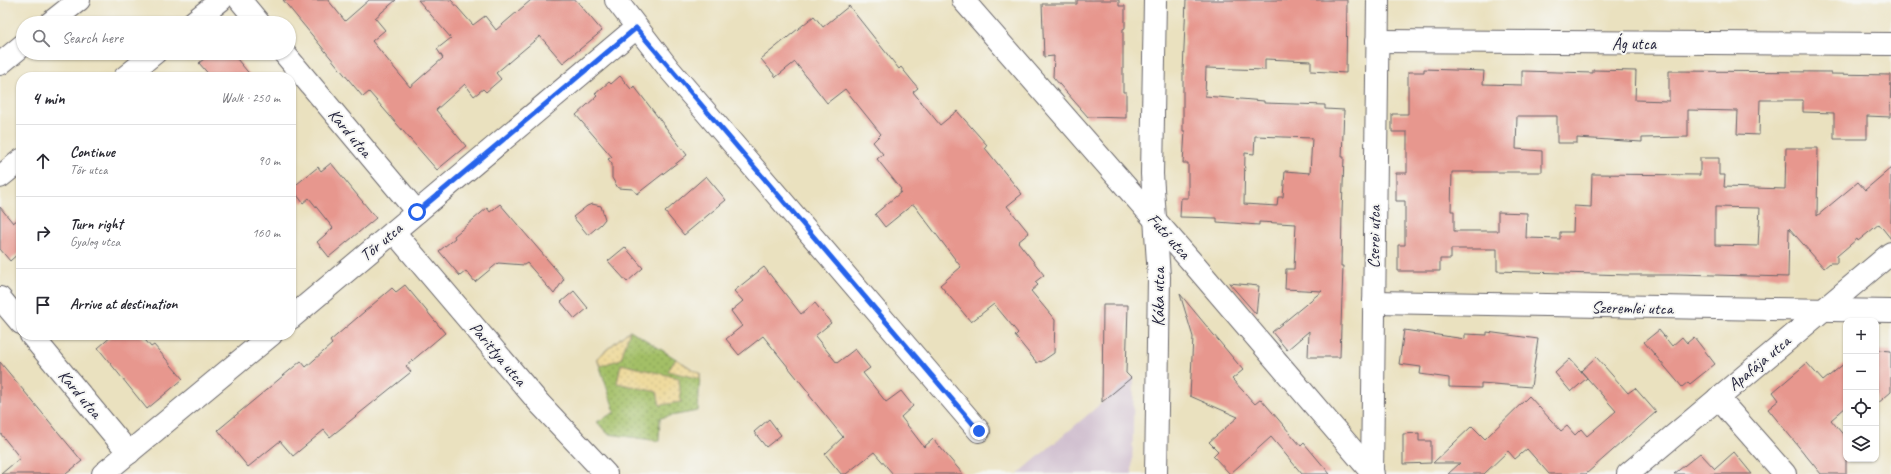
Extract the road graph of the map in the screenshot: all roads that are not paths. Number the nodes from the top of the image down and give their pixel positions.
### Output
1 (79, 0) edge
2 (221, 0) edge
3 (240, 0) edge
4 (616, 0) edge
5 (963, 0) edge
6 (1155, 0) edge
7 (1378, 0) edge
8 (59, 16) edge
9 (201, 16) edge
10 (253, 16) edge
11 (636, 28) junction
12 (1377, 42) junction
13 (1891, 44) edge
14 (16, 51) edge
15 (146, 60) edge
16 (290, 60) edge
17 (0, 64) edge
18 (131, 72) edge
19 (16, 164) edge
20 (0, 177) edge
21 (417, 212) junction
22 (1155, 221) junction
23 (394, 232) junction
24 (1891, 253) edge
25 (0, 298) edge
26 (1374, 302) junction
27 (1822, 311) junction
28 (1891, 311) edge
29 (296, 314) edge
30 (16, 317) edge
31 (35, 340) edge
32 (264, 340) edge
33 (1718, 398) junction
34 (979, 431) dead end
35 (129, 453) junction
36 (103, 474) edge
37 (606, 474) edge
38 (1156, 474) edge
39 (1372, 474) edge
40 (1628, 474) edge
41 (1785, 474) edge

1 - 8 street
2 - 9 street
3 - 10 street
4 - 11 street
5 - 22 street, Futó utca
6 - 22 street, Káka utca
7 - 12 street, Cserei utca
11 - 21 street, Tőr utca
11 - 34 street
12 - 13 street, Ág utca
12 - 26 street, Cserei utca
14 - 17 street
15 - 18 street
16 - 21 street, Kard utca
19 - 20 street
21 - 23 street, Tőr utca
22 - 38 street, Káka utca
22 - 39 street, Futó utca
23 - 29 street, Tőr utca
23 - 37 street, Parittya utca
24 - 27 street, Apafája utca
25 - 30 street
26 - 27 street, Szeremlei utca
26 - 39 street, Cserei utca
27 - 28 street, Szeremlei utca
27 - 33 street, Apafája utca
31 - 35 street, Kard utca
32 - 35 street
33 - 40 street, Apafája utca
33 - 41 street
35 - 36 street

